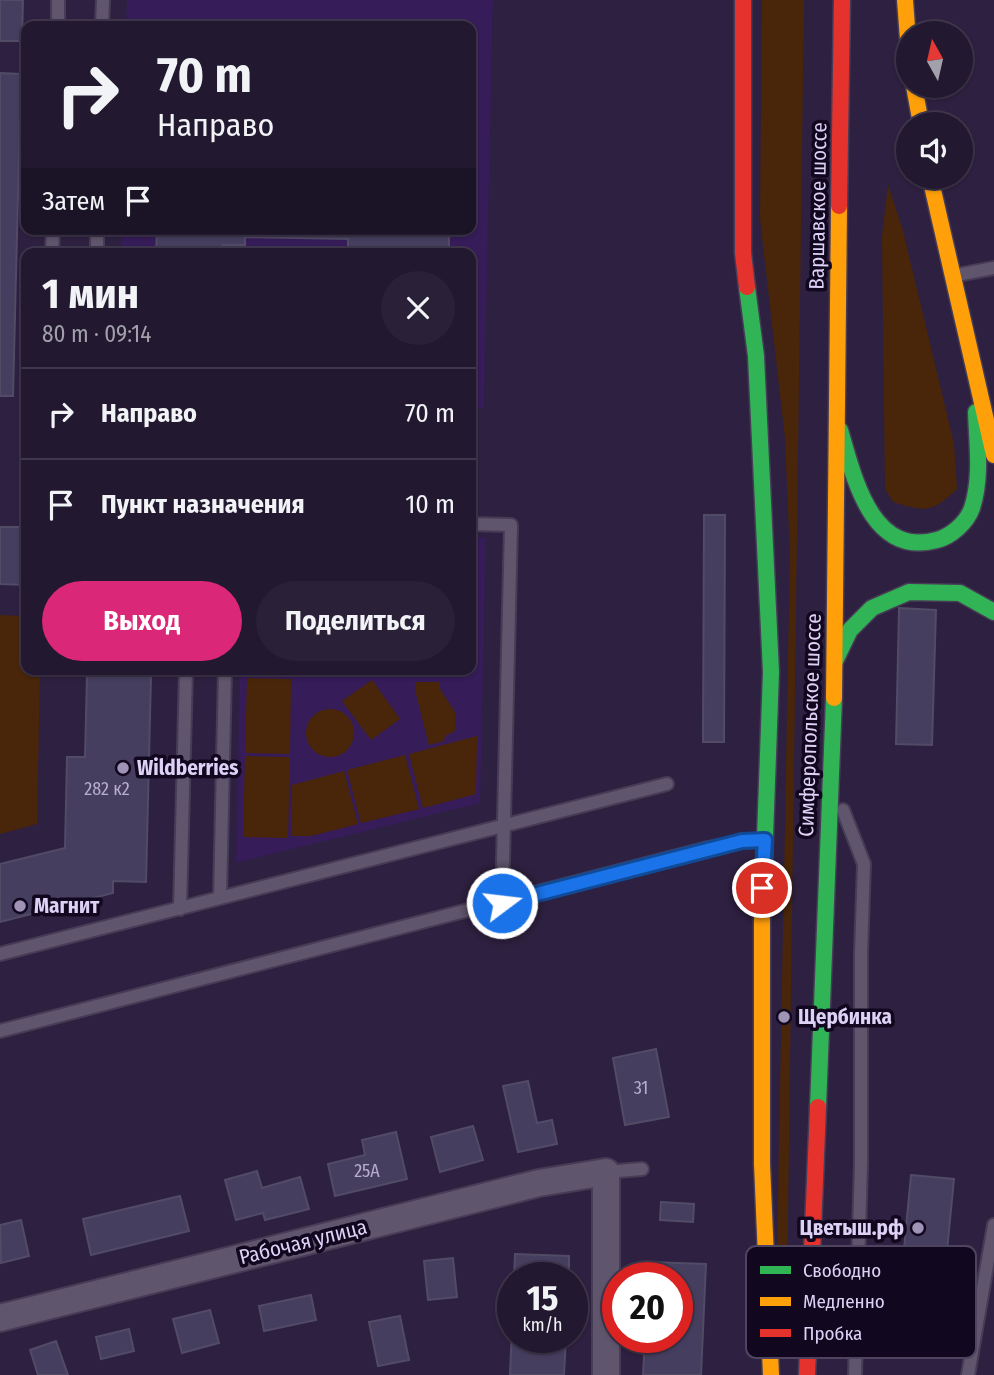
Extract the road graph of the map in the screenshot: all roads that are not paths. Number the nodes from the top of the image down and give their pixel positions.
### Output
1 (58, 0) edge
2 (103, 0) edge
3 (743, 0) edge
4 (842, 0) edge
5 (905, 0) edge
6 (58, 21) edge
7 (102, 21) edge
8 (907, 21) edge
9 (933, 189) edge
10 (994, 268) edge
11 (953, 276) junction
12 (975, 368) junction
13 (835, 413) junction
14 (994, 455) edge
15 (476, 524) edge
16 (994, 612) edge
17 (835, 661) junction
18 (186, 675) edge
19 (225, 675) edge
20 (829, 774) junction
21 (667, 784) dead end
22 (504, 826) junction
23 (765, 840) junction
24 (220, 898) junction
25 (502, 903) junction
26 (180, 909) junction
27 (0, 954) edge
28 (0, 1031) edge
29 (642, 1169) dead end
30 (606, 1172) junction
31 (994, 1226) edge
32 (765, 1246) edge
33 (812, 1246) edge
34 (859, 1246) edge
35 (0, 1318) edge
36 (976, 1329) edge
37 (606, 1375) edge

1 - 6 lane
2 - 7 lane
3 - 23 main road
4 - 13 main road, Варшавское шоссе
5 - 8 main road
9 - 11 main road
10 - 11 lane
11 - 12 main road
12 - 13 main road
12 - 14 main road
13 - 17 main road, Симферопольское шоссе
15 - 22 lane
16 - 17 main road
17 - 20 main road, Симферопольское шоссе
18 - 26 lane
19 - 24 lane
20 - 33 main road, Симферопольское шоссе
20 - 34 lane
21 - 22 lane
22 - 24 lane
22 - 25 lane
23 - 25 lane
23 - 32 main road
24 - 26 lane
25 - 28 lane
26 - 27 lane
29 - 30 lane
30 - 35 street, Рабочая улица
30 - 37 street
31 - 36 lane

